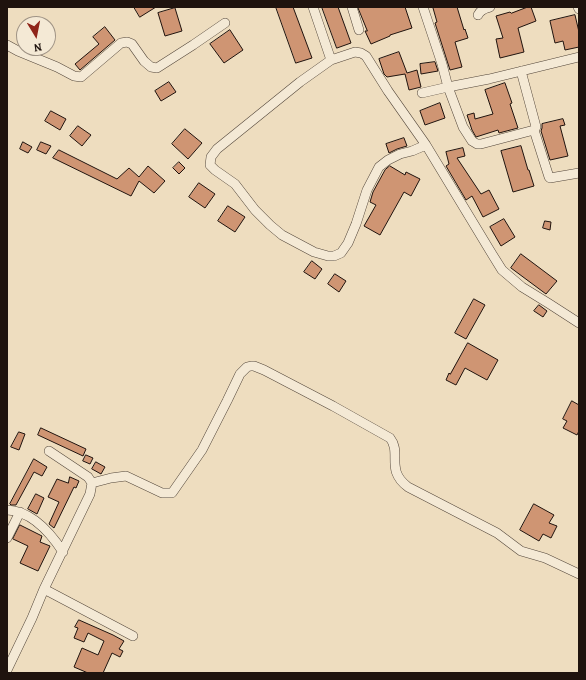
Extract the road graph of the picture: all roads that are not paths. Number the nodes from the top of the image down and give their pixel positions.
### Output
1 (312, 7) edge
2 (352, 7) edge
3 (423, 7) edge
4 (490, 7) edge
5 (478, 15) dead end
6 (225, 23) dead end
7 (359, 30) dead end
8 (7, 46) edge
9 (579, 57) edge
10 (332, 60) junction
11 (521, 71) junction
12 (448, 87) junction
13 (422, 93) dead end
14 (534, 130) junction
15 (426, 145) junction
16 (579, 173) edge
17 (579, 323) edge
18 (49, 451) dead end
19 (92, 483) junction
20 (7, 510) edge
21 (20, 512) junction
22 (7, 538) edge
23 (63, 552) junction
24 (579, 574) edge
25 (44, 589) junction
26 (133, 636) dead end
27 (7, 670) edge

1 - 10 street
2 - 7 street
3 - 12 street
4 - 5 street
6 - 8 street
9 - 11 street
10 - 15 street
10 - 15 street
11 - 12 street
11 - 14 street
12 - 13 street
12 - 14 street
14 - 16 street
15 - 17 street
18 - 19 street
19 - 23 street
19 - 24 street
20 - 21 street
21 - 22 street
21 - 23 street
23 - 25 street
25 - 26 street
25 - 27 street

